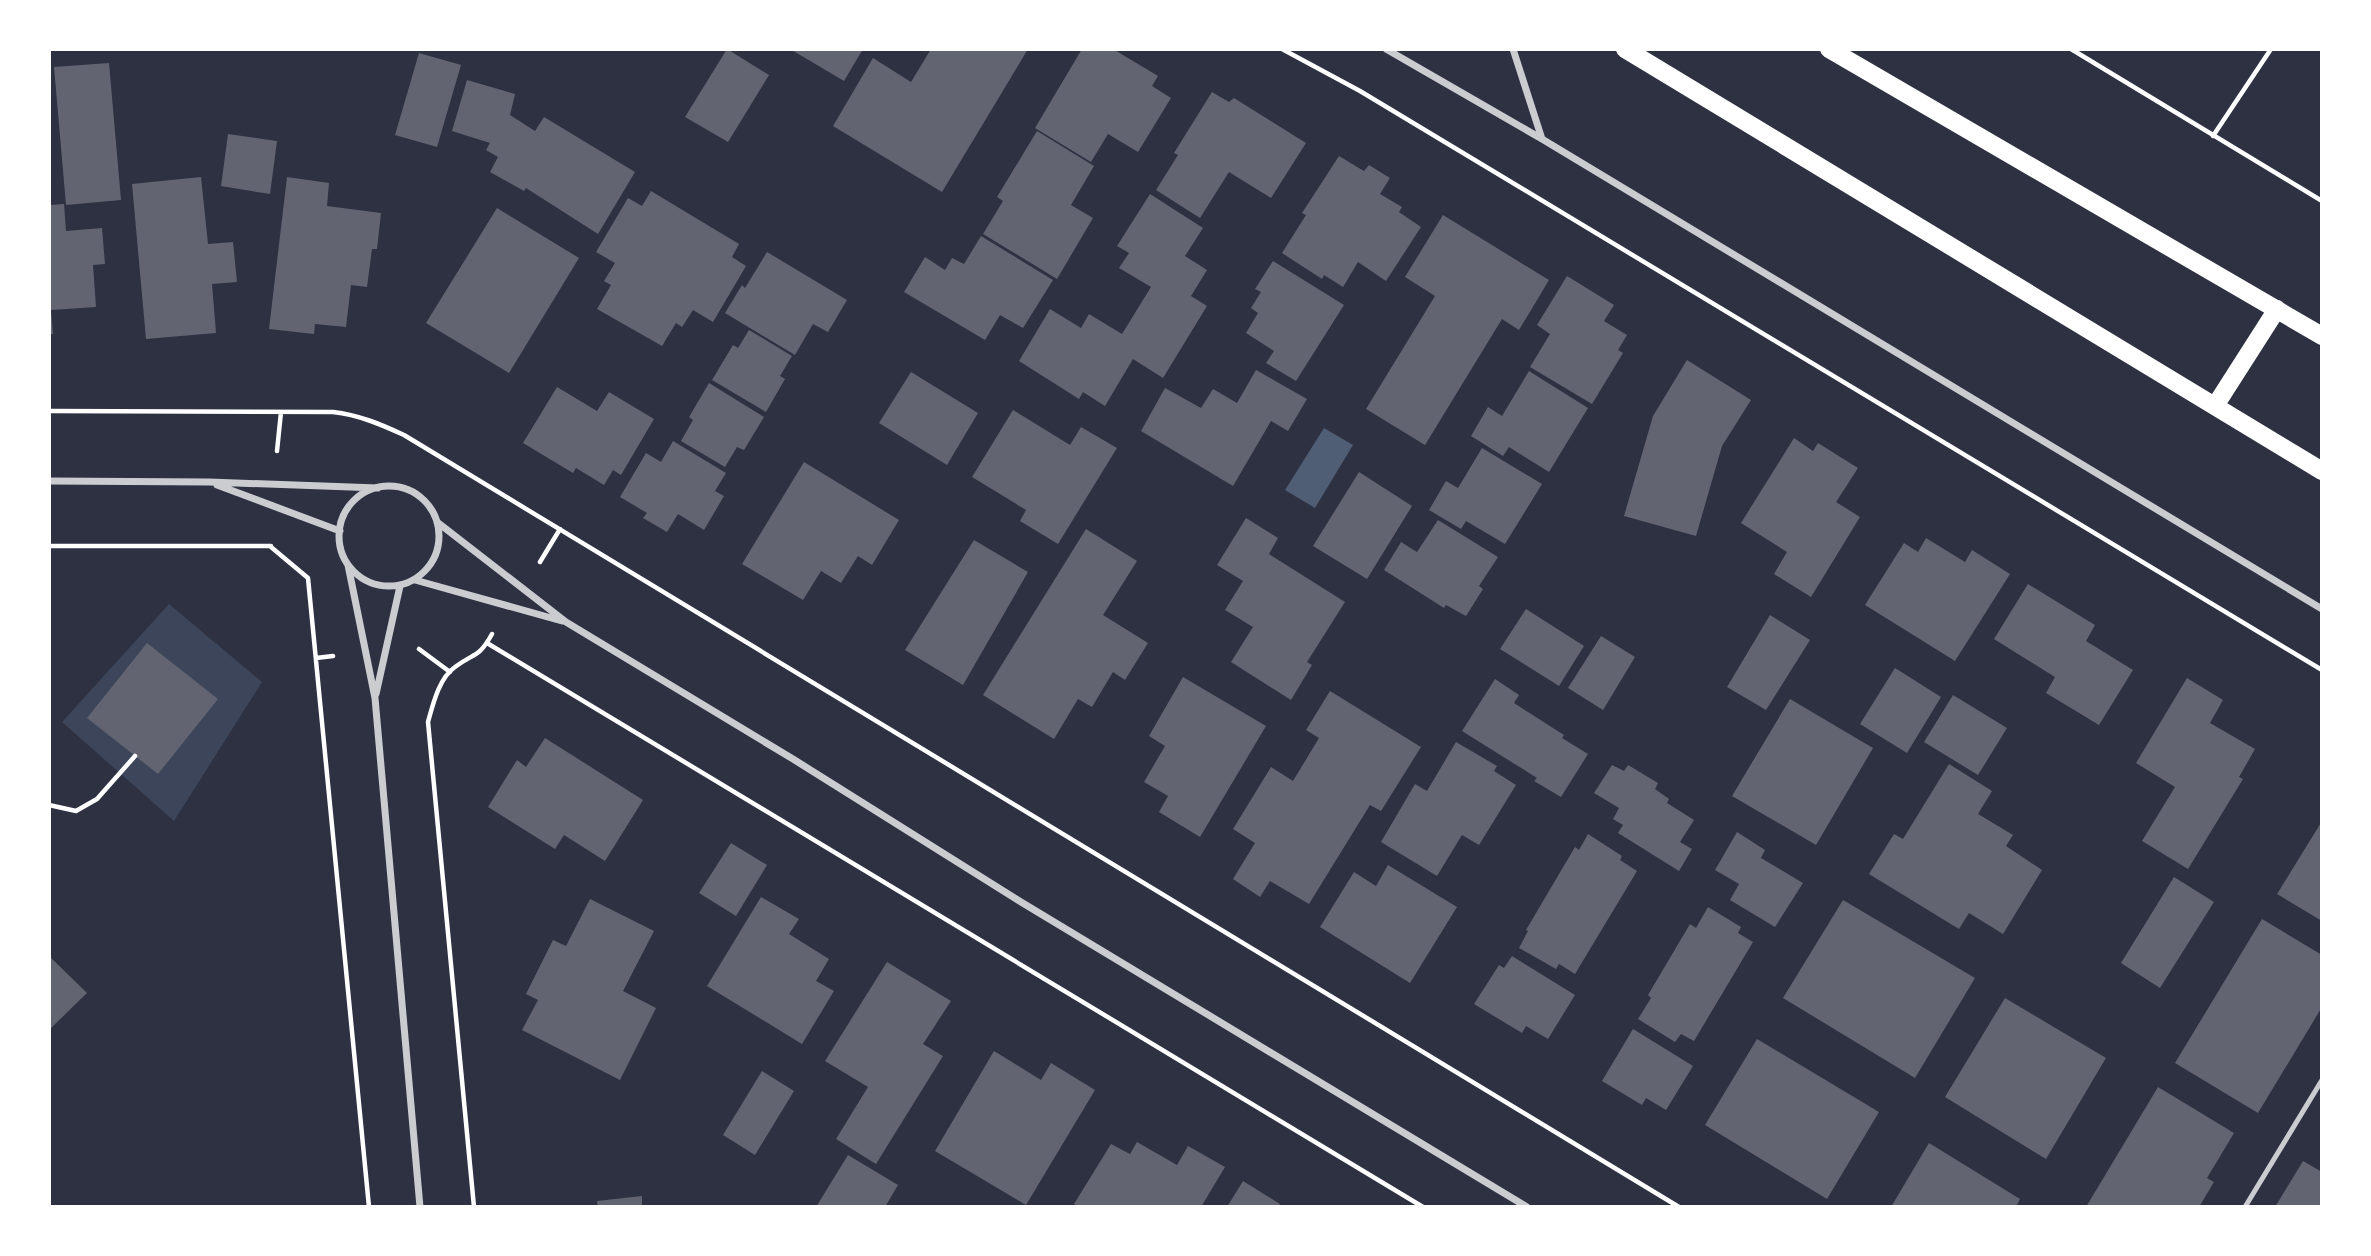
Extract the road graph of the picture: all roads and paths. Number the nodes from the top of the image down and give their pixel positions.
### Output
1 (1282, 49) edge
2 (1386, 49) edge
3 (1513, 49) edge
4 (1625, 49) edge
5 (1829, 49) edge
6 (2071, 49) edge
7 (2271, 49) edge
8 (2213, 136) junction
9 (1542, 139) junction
10 (2322, 201) edge
11 (2277, 309) junction
12 (2322, 336) edge
13 (2215, 406) junction
14 (49, 411) edge
15 (281, 412) junction
16 (277, 451) dead end
17 (2322, 471) edge
18 (49, 481) edge
19 (209, 482) junction
20 (378, 488) junction
21 (437, 522) junction
22 (560, 529) junction
23 (340, 531) junction
24 (271, 534) dead end
25 (49, 546) edge
26 (271, 547) junction
27 (348, 565) junction
28 (534, 572) dead end
29 (415, 580) junction
30 (400, 586) junction
31 (2322, 609) edge
32 (566, 622) junction
33 (496, 628) dead end
34 (487, 643) junction
35 (416, 647) dead end
36 (338, 656) dead end
37 (316, 658) junction
38 (2322, 670) edge
39 (450, 672) junction
40 (375, 698) junction
41 (135, 755) dead end
42 (49, 804) edge
43 (2322, 1080) edge
44 (369, 1207) edge
45 (420, 1207) edge
46 (474, 1207) edge
47 (1423, 1207) edge
48 (1527, 1207) edge
49 (1679, 1207) edge
50 (2245, 1207) edge

1 - 38 path
2 - 9 street
3 - 9 street
4 - 13 main road
5 - 11 main road
6 - 8 path
7 - 8 path
8 - 10 path
9 - 31 street
11 - 12 main road
11 - 13 main road
13 - 17 main road
14 - 15 path
15 - 16 path
15 - 22 path
18 - 19 street
19 - 20 street
19 - 23 street
20 - 21 street
20 - 23 street
21 - 29 street
21 - 32 street
22 - 28 path
22 - 49 path
23 - 27 street
24 - 26 path
25 - 26 path
26 - 37 path
27 - 30 street
27 - 40 street
29 - 30 street
29 - 32 street
30 - 40 street
32 - 48 street
33 - 34 path
34 - 39 path
34 - 47 path
35 - 39 path
36 - 37 path
37 - 44 path
39 - 46 path
40 - 45 street
41 - 42 path
43 - 50 lane

